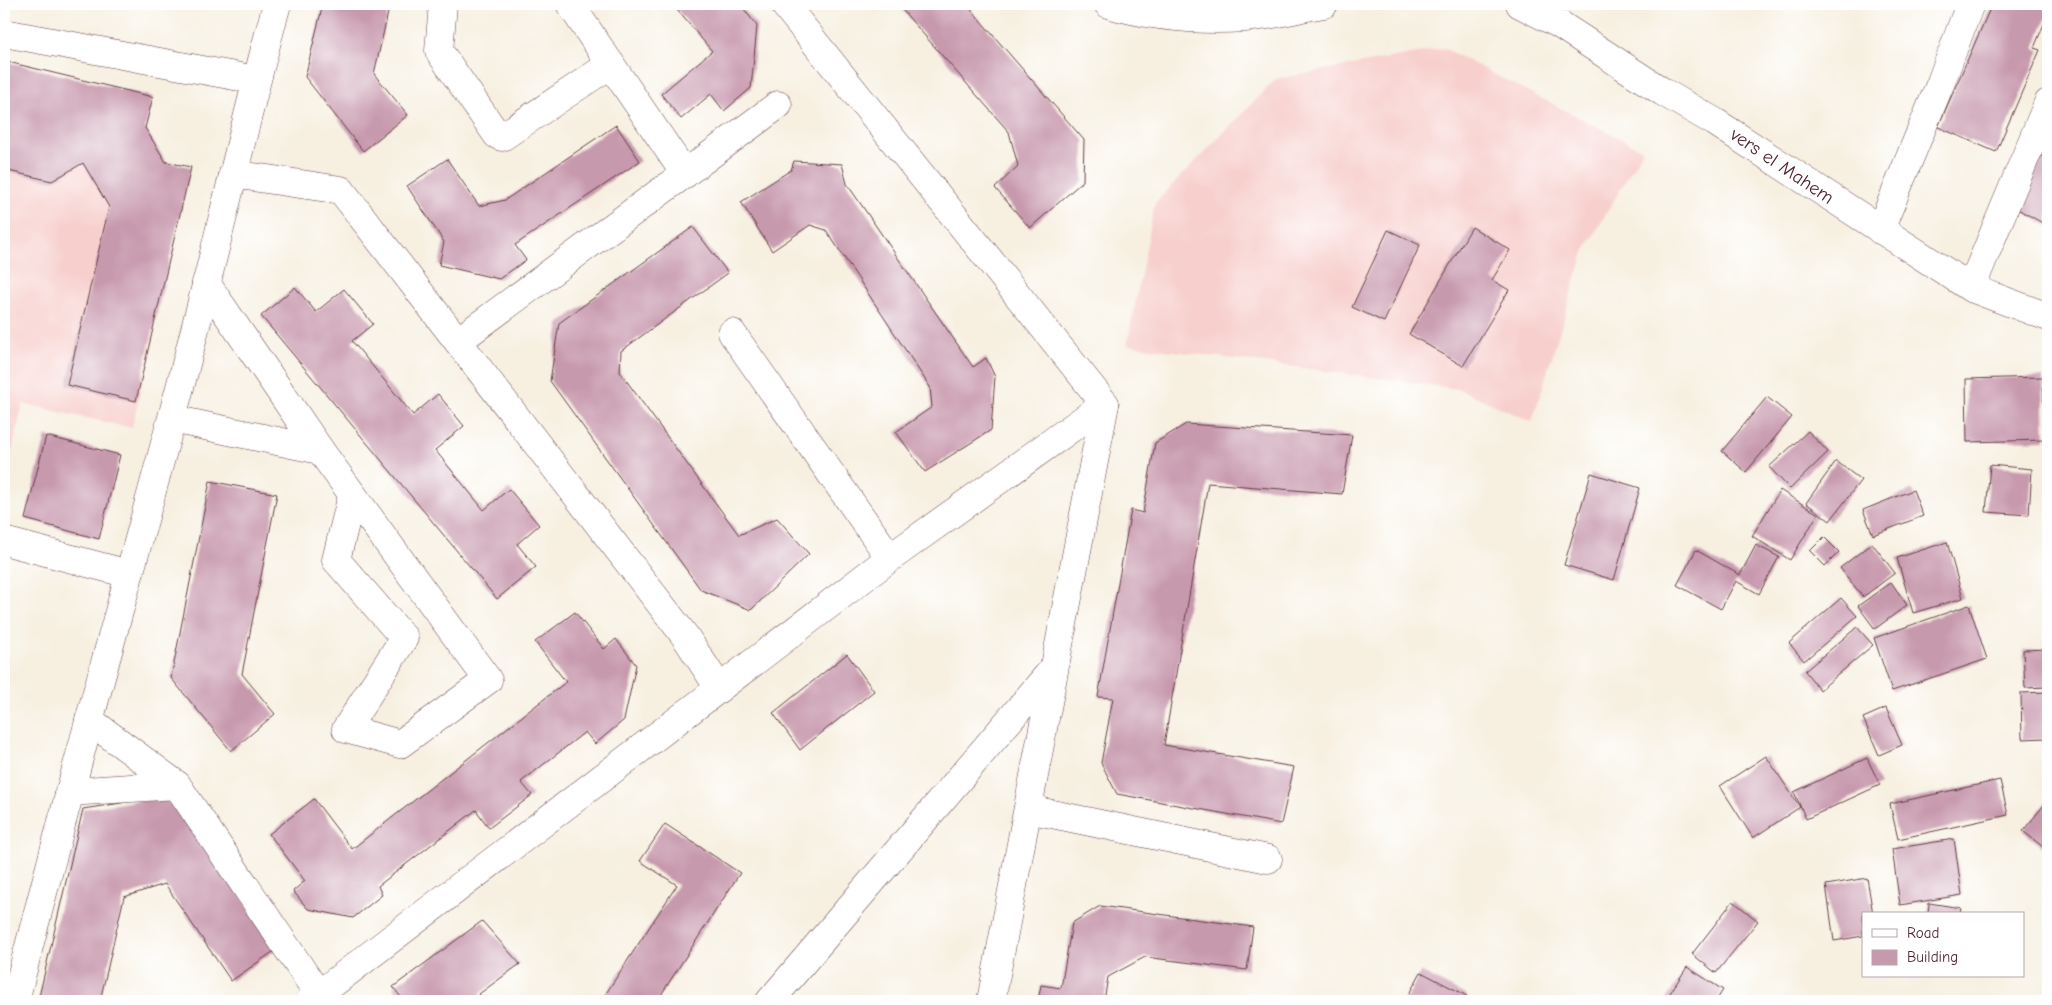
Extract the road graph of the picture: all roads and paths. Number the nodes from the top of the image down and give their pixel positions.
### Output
1 (277, 4) edge
2 (443, 4) edge
3 (570, 4) edge
4 (784, 4) edge
5 (1108, 4) edge
6 (1324, 4) edge
7 (1520, 4) edge
8 (1970, 4) edge
9 (4, 33) edge
10 (611, 64) junction
11 (256, 80) junction
12 (2048, 103) edge
13 (778, 105) dead end
14 (233, 174) junction
15 (684, 174) junction
16 (1880, 230) junction
17 (206, 283) junction
18 (1971, 288) junction
19 (2048, 317) edge
20 (732, 334) dead end
21 (458, 341) junction
22 (1105, 404) junction
23 (172, 419) junction
24 (320, 450) junction
25 (352, 495) junction
26 (4, 541) edge
27 (890, 558) junction
28 (129, 574) junction
29 (1055, 667) junction
30 (719, 688) junction
31 (89, 720) junction
32 (178, 785) junction
33 (69, 792) junction
34 (1028, 809) junction
35 (1268, 859) dead end
36 (317, 999) edge
37 (15, 1001) edge
38 (770, 1001) edge
39 (991, 1001) edge

1 - 11 street
2 - 10 street
3 - 10 street
4 - 22 street
5 - 6 street
7 - 16 street, vers el Mahem
8 - 16 street
9 - 11 street
10 - 15 street
11 - 14 street
12 - 18 street
13 - 15 street
14 - 17 street
14 - 21 street
15 - 21 street
16 - 18 street, vers el Mahem
17 - 23 street
17 - 24 street
18 - 19 street, vers el Mahem
20 - 27 street
21 - 30 street
22 - 27 street
22 - 29 street
23 - 24 street
23 - 28 street
24 - 25 street
25 - 25 street
26 - 28 street
27 - 30 street
28 - 31 street
29 - 34 street
29 - 38 street
30 - 36 street
31 - 32 street
31 - 33 street
32 - 33 street
32 - 36 street
33 - 37 street
34 - 35 street
34 - 39 street

